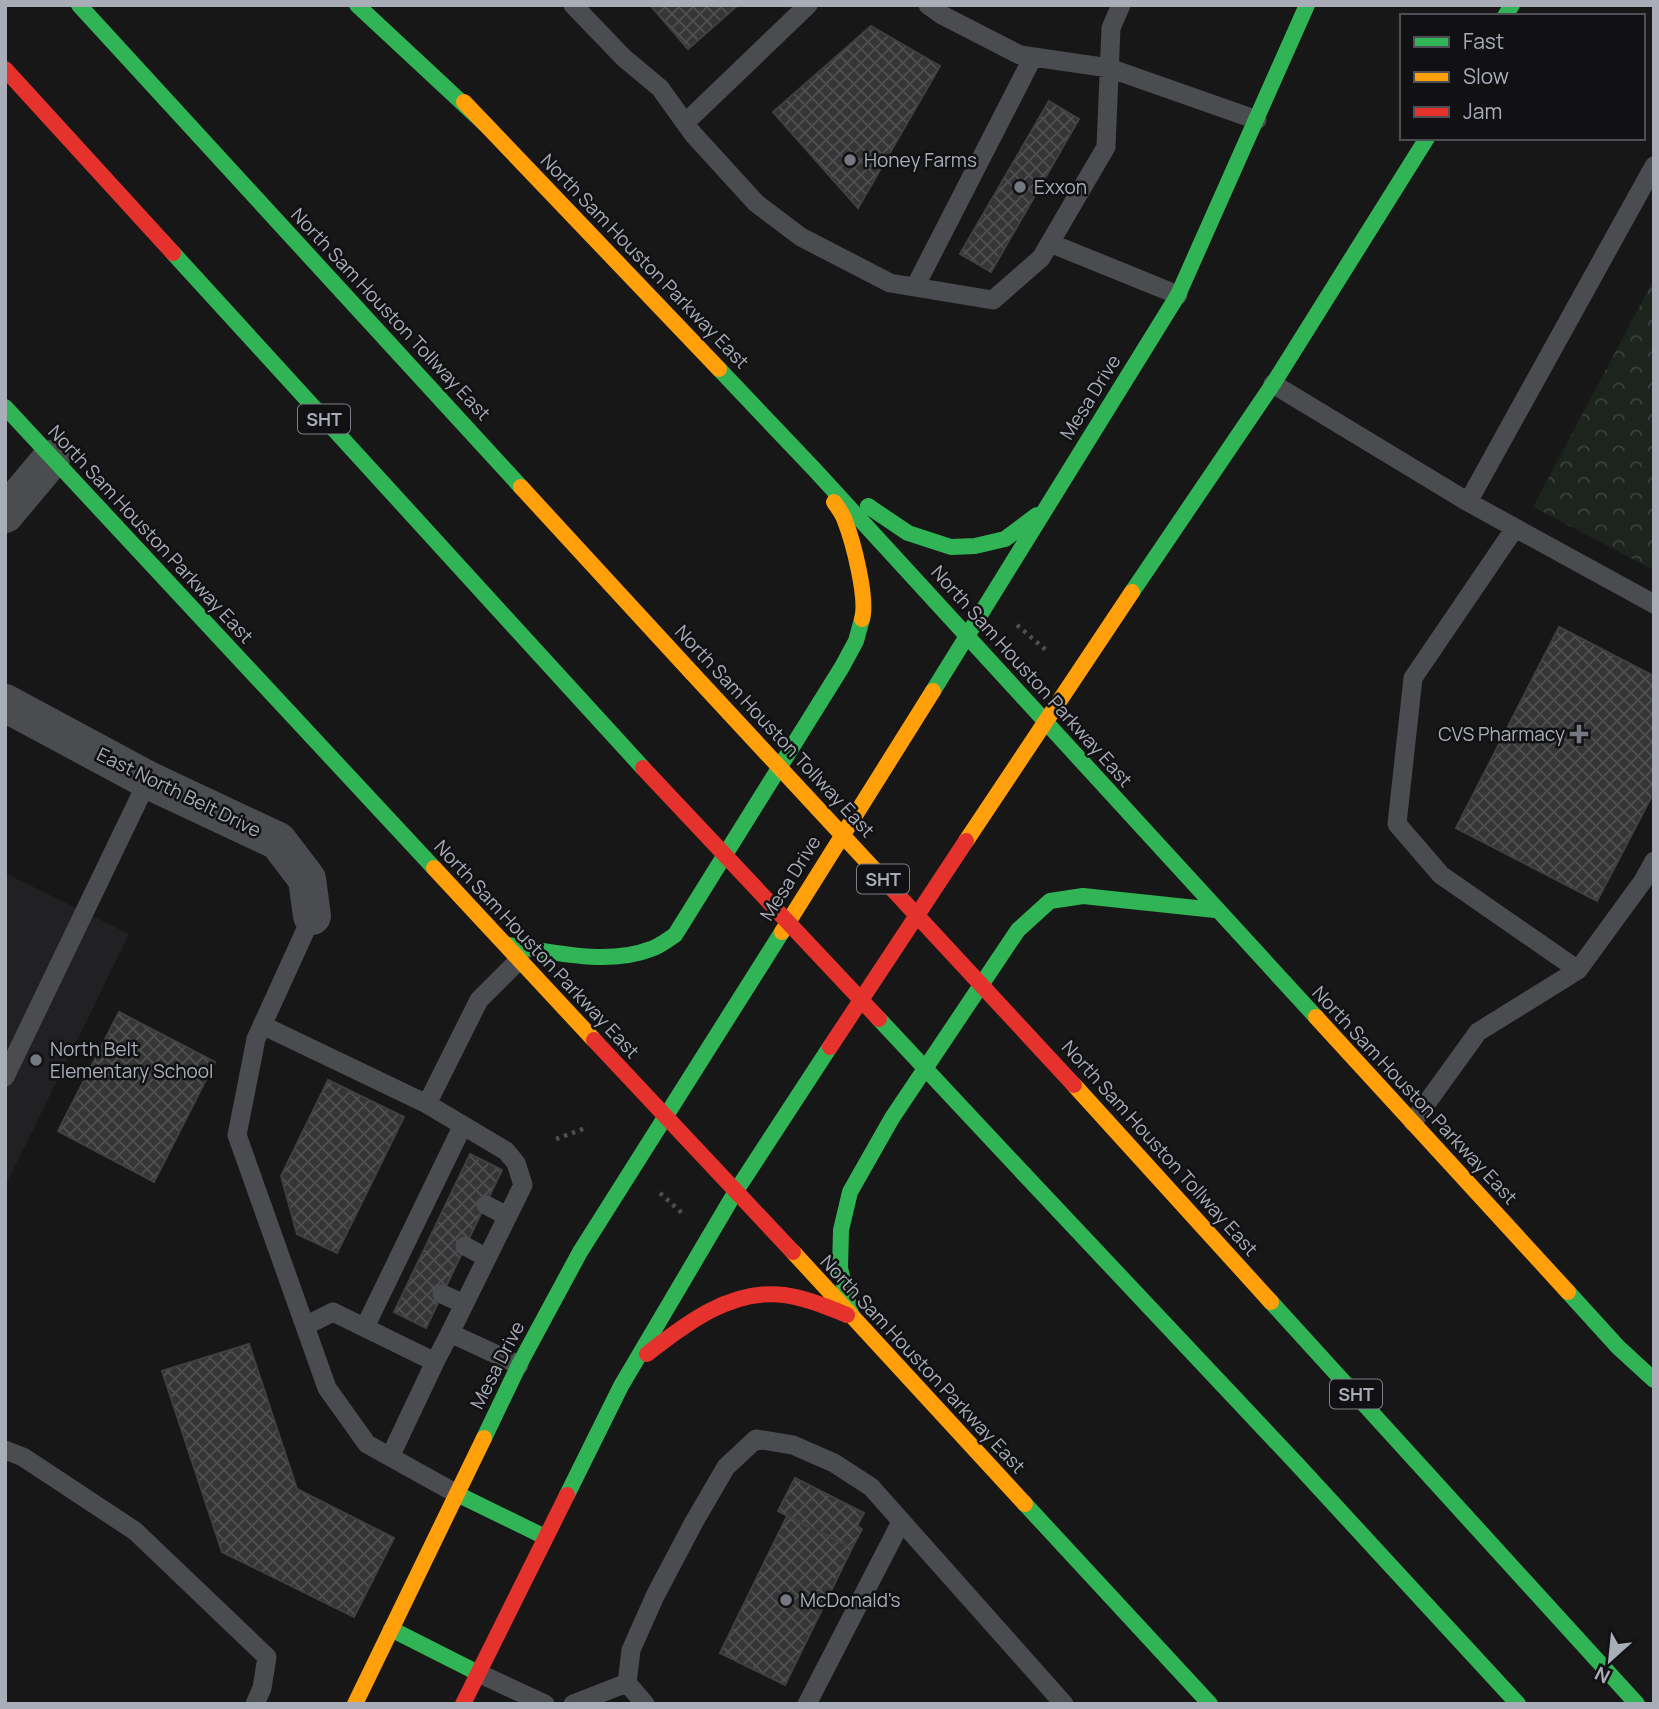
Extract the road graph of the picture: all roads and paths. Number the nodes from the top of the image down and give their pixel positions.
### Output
1 (79, 5) edge
2 (357, 5) edge
3 (375, 5) edge
4 (573, 5) edge
5 (808, 5) edge
6 (928, 5) edge
7 (1121, 5) edge
8 (1307, 5) edge
9 (1033, 57) junction
10 (1109, 68) junction
11 (5, 69) edge
12 (1257, 120) junction
13 (685, 123) junction
14 (487, 126) junction
15 (1426, 140) edge
16 (1654, 166) edge
17 (1050, 243) junction
18 (915, 287) junction
19 (1178, 295) junction
20 (1273, 384) junction
21 (5, 407) edge
22 (51, 458) junction
23 (814, 469) junction
24 (1468, 502) junction
25 (1045, 509) junction
26 (5, 514) edge
27 (1515, 528) junction
28 (1654, 604) edge
29 (1015, 623) dead end
30 (967, 636) junction
31 (1050, 654) dead end
32 (5, 703) edge
33 (1044, 721) junction
34 (148, 780) junction
35 (1654, 861) edge
36 (1215, 910) junction
37 (312, 916) joint
38 (514, 952) junction
39 (1578, 970) junction
40 (262, 1026) junction
41 (5, 1077) edge
42 (427, 1104) junction
43 (664, 1117) junction
44 (1413, 1122) junction
45 (463, 1125) junction
46 (588, 1127) dead end
47 (556, 1139) dead end
48 (655, 1188) dead end
49 (736, 1191) junction
50 (486, 1205) dead end
51 (507, 1216) junction
52 (691, 1221) dead end
53 (465, 1246) dead end
54 (487, 1258) junction
55 (442, 1294) dead end
56 (464, 1304) junction
57 (852, 1318) junction
58 (305, 1326) junction
59 (365, 1326) junction
60 (450, 1333) junction
61 (435, 1362) junction
62 (519, 1365) junction
63 (633, 1366) junction
64 (1654, 1380) edge
65 (5, 1450) edge
66 (390, 1457) junction
67 (457, 1494) junction
68 (901, 1522) junction
69 (545, 1537) junction
70 (391, 1629) junction
71 (478, 1673) junction
72 (627, 1683) junction
73 (255, 1704) edge
74 (355, 1704) edge
75 (463, 1704) edge
76 (545, 1704) edge
77 (573, 1704) edge
78 (645, 1704) edge
79 (807, 1704) edge
80 (1064, 1704) edge
81 (1210, 1704) edge
82 (1518, 1704) edge
83 (1637, 1704) edge

1 - 83 main road, North Sam Houston Tollway East / SHT, bridge
2 - 14 main road
3 - 14 main road, North Sam Houston Parkway East
4 - 13 lane
5 - 13 lane
6 - 9 lane
7 - 10 lane
8 - 12 main road, Mesa Drive
9 - 10 lane
9 - 18 lane
10 - 12 lane
10 - 17 lane
11 - 82 main road, SHT, bridge
12 - 19 main road, Mesa Drive
13 - 18 lane
14 - 23 main road, North Sam Houston Parkway East
15 - 20 main road
16 - 24 lane
17 - 18 lane
17 - 19 lane
19 - 25 main road, Mesa Drive
20 - 24 lane
20 - 33 main road
21 - 22 main road, North Sam Houston Parkway East
22 - 26 street
22 - 38 main road, North Sam Houston Parkway East
23 - 25 main road
23 - 30 main road, North Sam Houston Parkway East
23 - 38 main road
24 - 27 lane
25 - 30 main road, Mesa Drive
27 - 28 lane
27 - 39 lane
29 - 31 path
30 - 33 main road, North Sam Houston Parkway East
30 - 43 main road, Mesa Drive
32 - 34 street, East North Belt Drive
33 - 36 main road, North Sam Houston Parkway East
33 - 49 main road
34 - 37 street, East North Belt Drive
34 - 41 lane
35 - 39 lane
36 - 44 main road, North Sam Houston Parkway East
36 - 57 main road
37 - 40 lane
38 - 42 lane
38 - 43 main road, North Sam Houston Parkway East
39 - 44 lane
40 - 42 lane
40 - 58 lane
42 - 45 lane
43 - 49 main road, North Sam Houston Parkway East
43 - 62 main road, Mesa Drive
44 - 64 main road, North Sam Houston Parkway East
45 - 51 lane
45 - 59 lane
46 - 47 path
48 - 52 path
49 - 57 main road, North Sam Houston Parkway East
49 - 63 main road
50 - 51 lane
51 - 54 lane
53 - 54 lane
54 - 56 lane
55 - 56 lane
56 - 60 lane
57 - 63 main road
57 - 81 main road, North Sam Houston Parkway East
58 - 59 lane
58 - 66 lane
59 - 61 lane
60 - 61 lane
60 - 62 lane
61 - 66 lane
62 - 67 main road, Mesa Drive
63 - 69 main road
65 - 73 lane
66 - 67 lane
67 - 69 main road
67 - 70 main road, Mesa Drive
68 - 72 lane
68 - 79 lane
68 - 80 lane
69 - 71 main road
70 - 71 main road
70 - 74 main road, Mesa Drive
71 - 75 main road
71 - 76 lane
72 - 77 lane
72 - 78 lane

